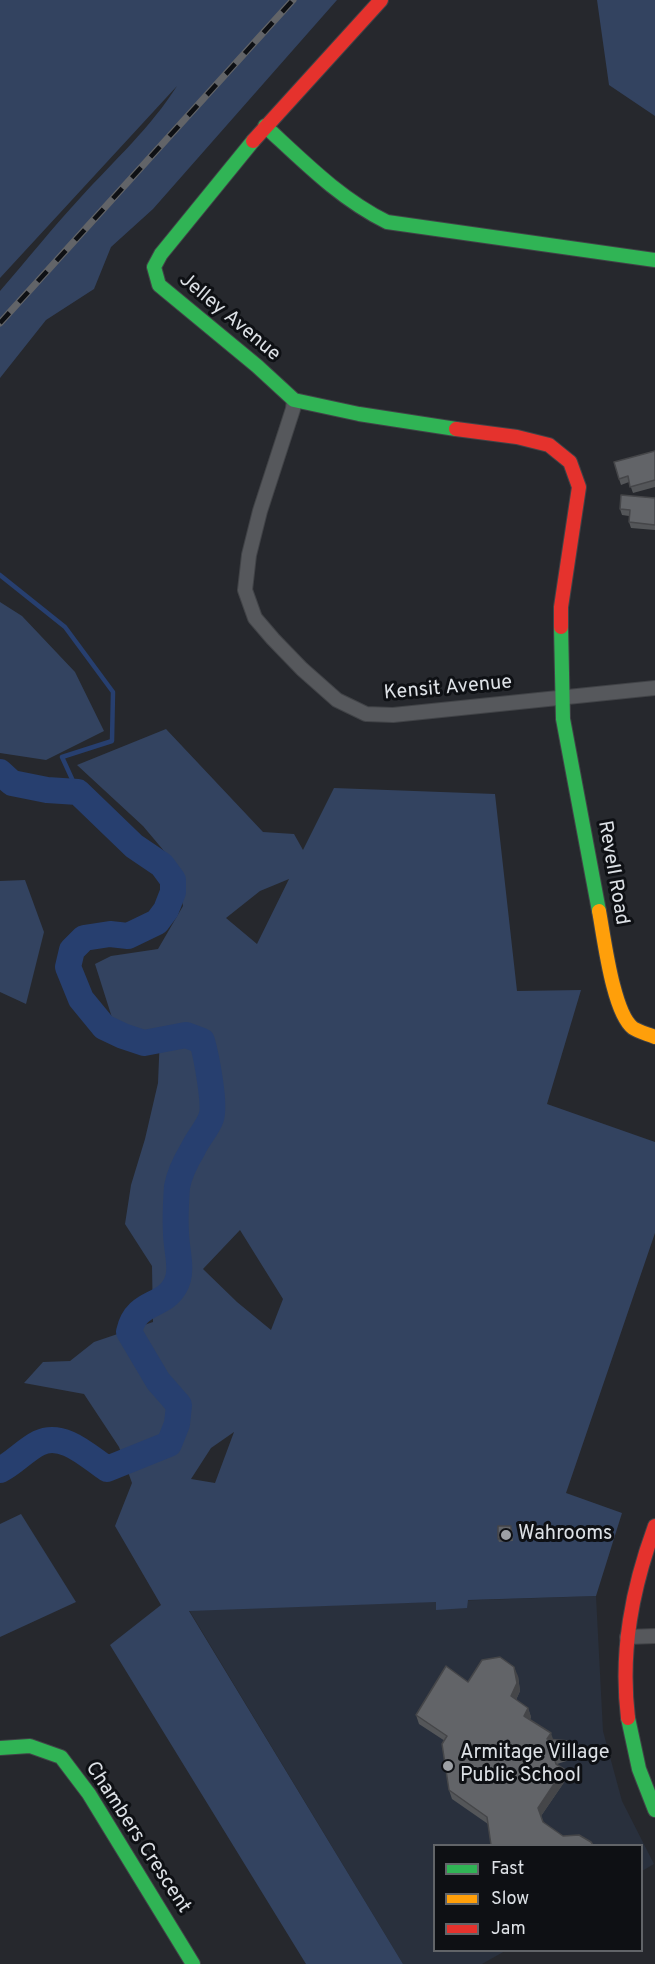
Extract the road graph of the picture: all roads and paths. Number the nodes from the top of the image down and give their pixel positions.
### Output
1 (381, 0) edge
2 (265, 126) junction
3 (655, 260) edge
4 (294, 400) junction
5 (655, 688) edge
6 (563, 698) junction
7 (655, 1037) edge
8 (655, 1526) edge
9 (655, 1636) edge
10 (627, 1637) junction
11 (0, 1748) edge
12 (655, 1810) edge
13 (193, 1964) edge

1 - 2 street
2 - 3 street
2 - 4 street, Jelley Avenue
4 - 6 street
4 - 6 street, Kensit Avenue
5 - 6 street, Kensit Avenue
6 - 7 street, Revell Road
8 - 10 street
9 - 10 street
10 - 12 street
11 - 13 street, Chambers Crescent

